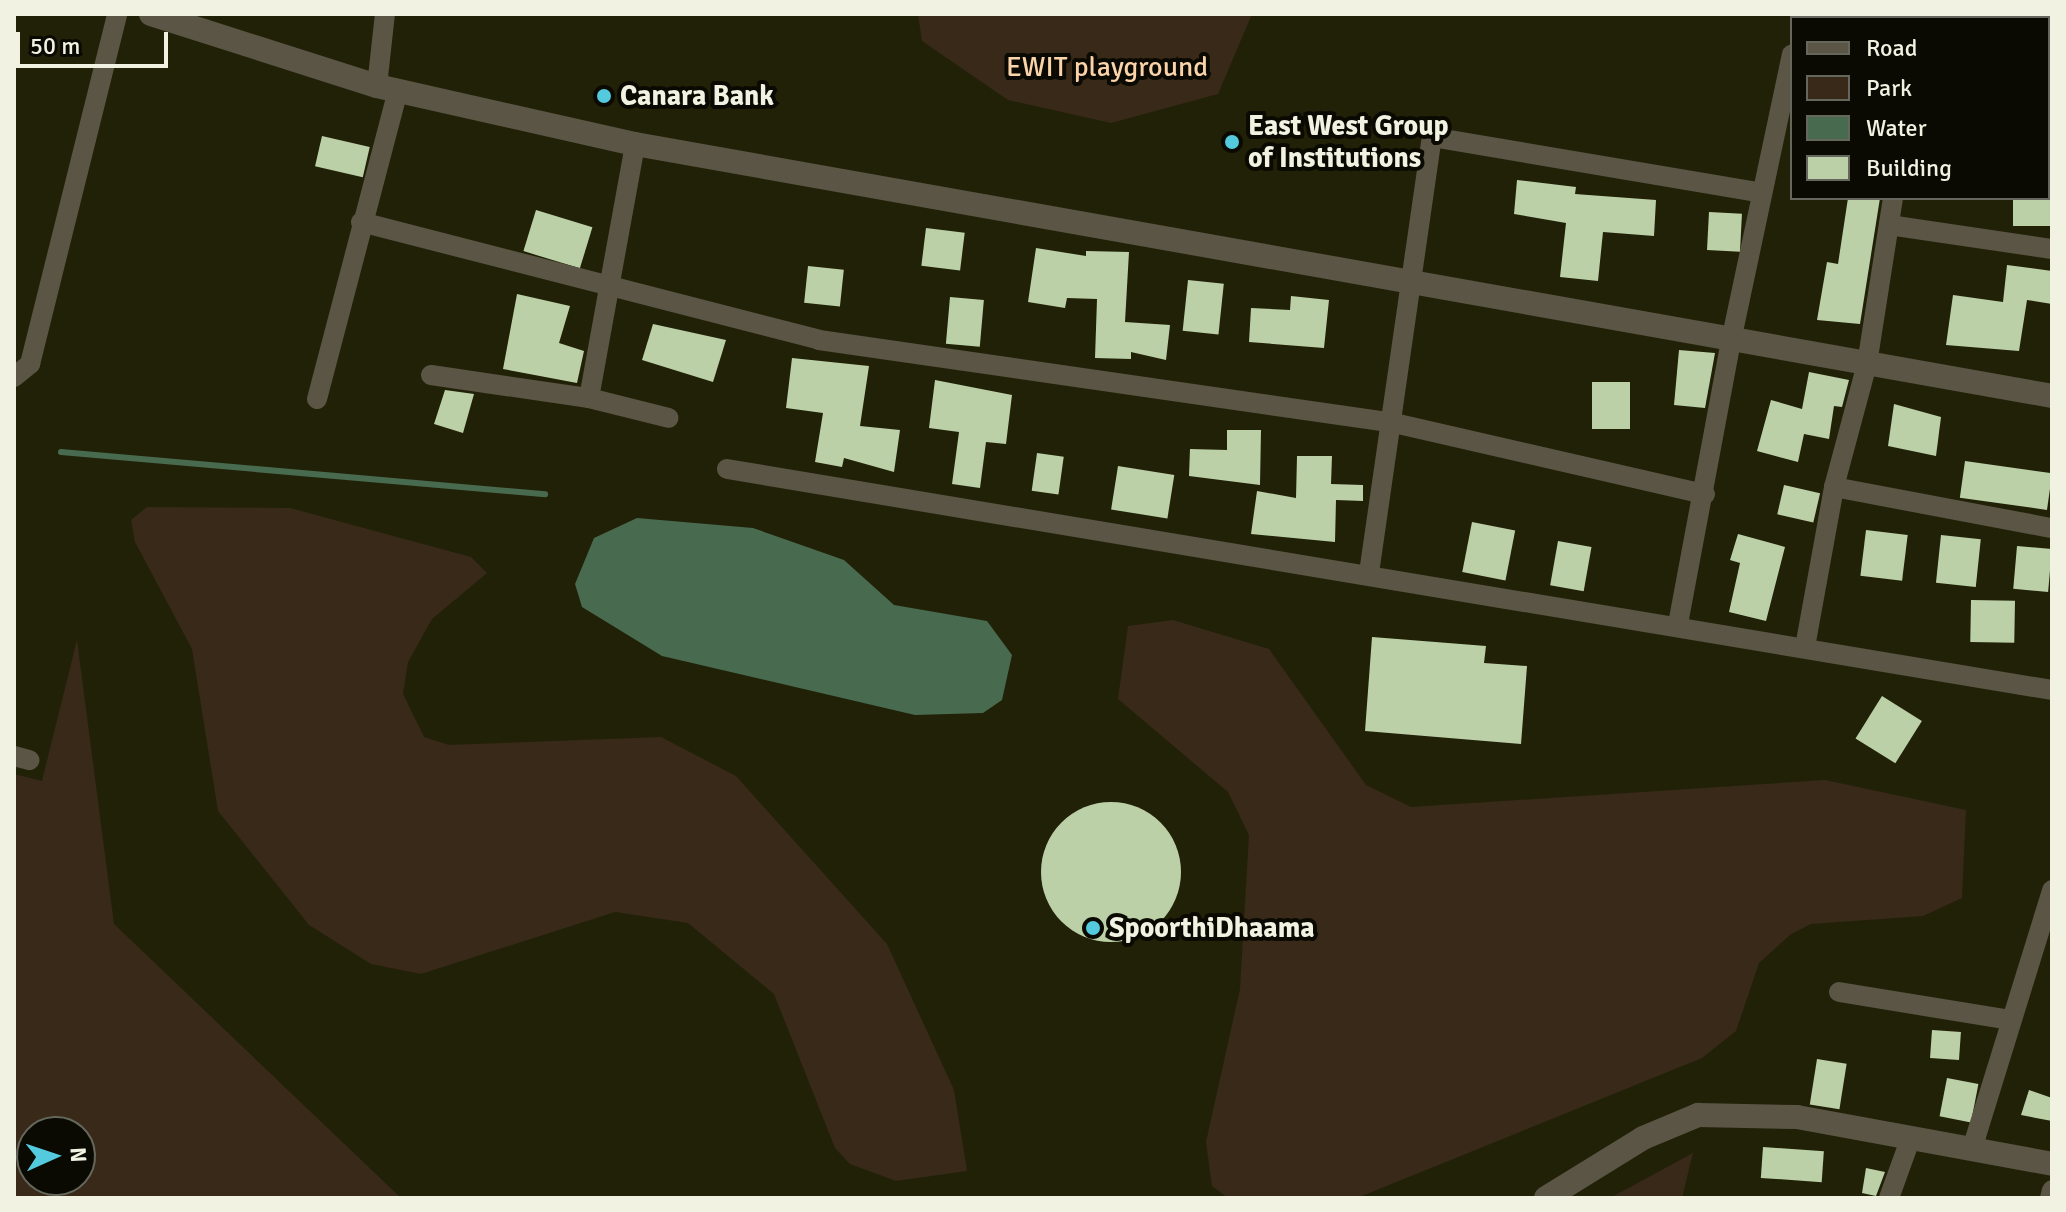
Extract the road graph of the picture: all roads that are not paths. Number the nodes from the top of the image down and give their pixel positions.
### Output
1 (117, 14) edge
2 (151, 14) edge
3 (385, 14) edge
4 (1790, 63) edge
5 (388, 88) junction
6 (635, 144) junction
7 (1762, 193) junction
8 (1893, 200) edge
9 (361, 222) junction
10 (1889, 225) junction
11 (2052, 249) edge
12 (1413, 283) junction
13 (612, 290) junction
14 (1731, 341) junction
15 (1867, 364) junction
16 (431, 375) dead end
17 (14, 377) edge
18 (2052, 396) edge
19 (589, 398) junction
20 (317, 399) dead end
21 (669, 418) dead end
22 (1394, 423) junction
23 (727, 469) dead end
24 (1834, 487) junction
25 (1705, 494) junction
26 (2052, 528) edge
27 (1369, 573) junction
28 (1678, 624) junction
29 (1805, 647) junction
30 (2052, 690) edge
31 (2052, 890) edge
32 (1839, 992) dead end
33 (2010, 1020) junction
34 (1910, 1140) junction
35 (1972, 1149) junction
36 (2052, 1164) edge
37 (2052, 1190) edge
38 (1546, 1198) edge
39 (1889, 1198) edge
40 (2050, 1198) edge

1 - 17 street
2 - 5 street
3 - 5 street
4 - 7 street
5 - 6 street
5 - 9 street
6 - 12 street
6 - 13 street
7 - 12 street
7 - 14 street
8 - 10 street
9 - 13 street
9 - 20 street
10 - 11 street
10 - 15 street
12 - 14 street
12 - 22 street
13 - 19 street
13 - 22 street
14 - 15 street
14 - 25 street
15 - 18 street
15 - 24 street
16 - 19 street
19 - 21 street
22 - 25 street
22 - 27 street
23 - 27 street
24 - 26 street
24 - 29 street
25 - 28 street
27 - 28 street
28 - 29 street
29 - 30 street
31 - 33 street
32 - 33 street
33 - 35 street
34 - 35 street
34 - 38 street
34 - 39 street
35 - 36 street
37 - 40 street

